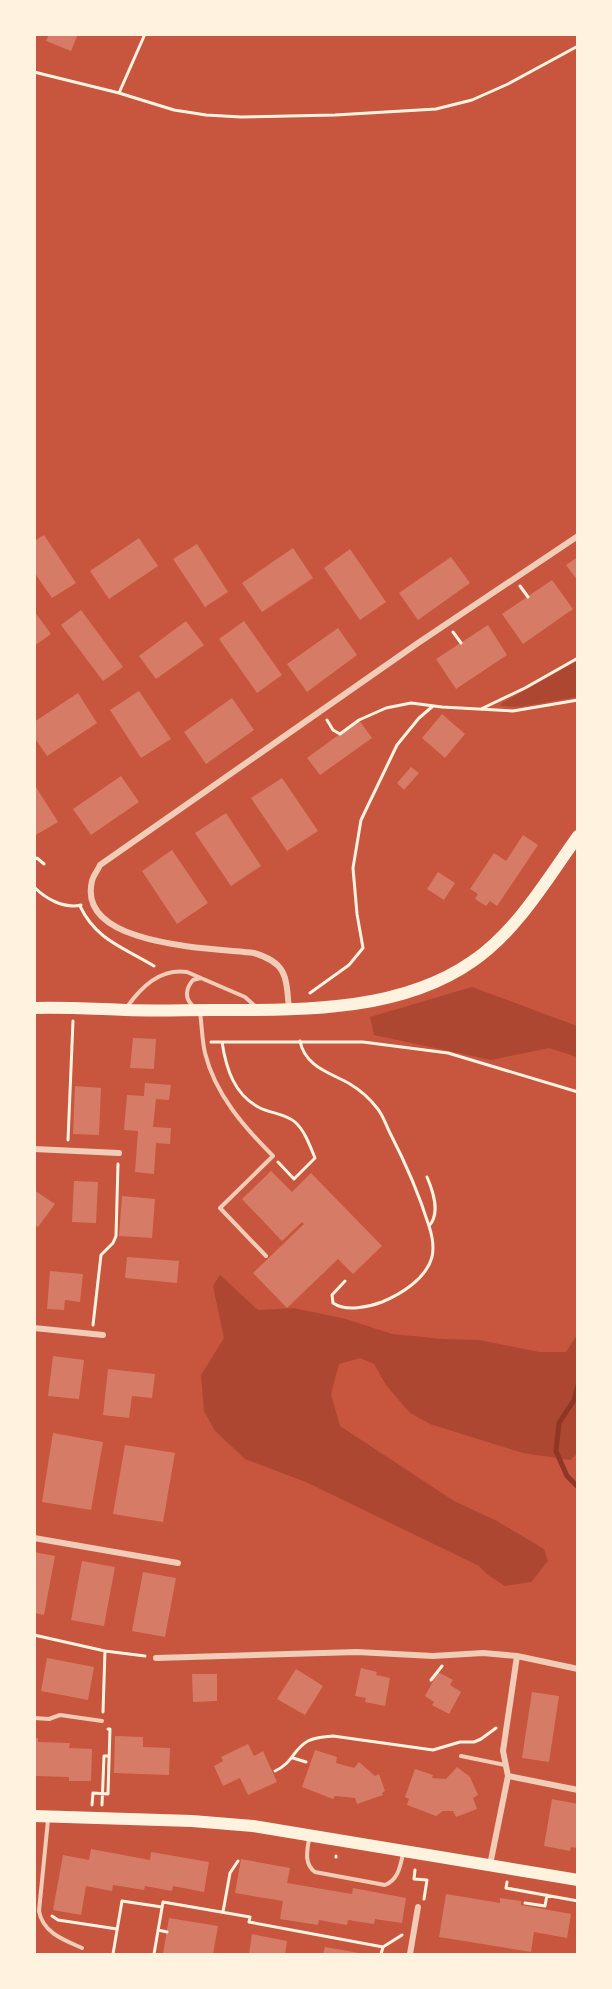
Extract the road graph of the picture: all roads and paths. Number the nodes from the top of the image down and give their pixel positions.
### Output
1 (145, 34) edge
2 (578, 46) edge
3 (34, 72) edge
4 (119, 93) junction
5 (578, 536) edge
6 (578, 658) edge
7 (578, 700) edge
8 (433, 706) junction
9 (481, 709) junction
10 (320, 711) junction
11 (578, 836) edge
12 (34, 860) edge
13 (44, 864) dead end
14 (34, 887) edge
15 (154, 966) dead end
16 (201, 978) junction
17 (310, 993) dead end
18 (34, 1008) edge
19 (289, 1009) junction
20 (125, 1010) junction
21 (200, 1010) junction
22 (260, 1010) junction
23 (73, 1021) dead end
24 (300, 1041) junction
25 (203, 1042) junction
26 (222, 1042) junction
27 (578, 1092) edge
28 (34, 1149) edge
29 (67, 1151) junction
30 (119, 1154) joint
31 (273, 1156) junction
32 (427, 1177) dead end
33 (429, 1226) junction
34 (267, 1256) dead end
35 (345, 1281) dead end
36 (34, 1328) edge
37 (92, 1334) junction
38 (103, 1335) dead end
39 (34, 1538) edge
40 (178, 1563) dead end
41 (34, 1635) edge
42 (105, 1651) junction
43 (517, 1656) junction
44 (156, 1658) joint
45 (441, 1667) dead end
46 (578, 1669) edge
47 (431, 1680) dead end
48 (34, 1718) edge
49 (102, 1721) junction
50 (497, 1727) dead end
51 (109, 1756) junction
52 (461, 1756) dead end
53 (293, 1758) junction
54 (306, 1762) dead end
55 (506, 1765) junction
56 (275, 1772) dead end
57 (508, 1776) junction
58 (578, 1790) edge
59 (92, 1805) dead end
60 (102, 1811) dead end
61 (34, 1816) edge
62 (49, 1817) junction
63 (310, 1835) junction
64 (404, 1850) junction
65 (238, 1861) dead end
66 (490, 1866) junction
67 (415, 1870) dead end
68 (578, 1880) edge
69 (507, 1882) dead end
70 (547, 1895) junction
71 (578, 1901) edge
72 (525, 1903) dead end
73 (162, 1907) junction
74 (418, 1907) joint
75 (49, 1910) dead end
76 (223, 1912) junction
77 (414, 1928) junction
78 (117, 1929) junction
79 (158, 1930) junction
80 (167, 1932) dead end
81 (383, 1947) junction
82 (82, 1948) dead end
83 (113, 1954) edge
84 (154, 1954) edge
85 (381, 1954) edge
86 (410, 1954) edge

1 - 4 path
2 - 4 path
3 - 4 path
5 - 10 street
6 - 9 path
7 - 9 path
8 - 9 path
8 - 10 path
8 - 17 path
10 - 19 street
11 - 19 main road
12 - 13 path
14 - 15 path
16 - 20 lane
16 - 21 lane
16 - 22 lane
18 - 20 main road
19 - 22 main road
20 - 21 main road
21 - 22 main road
21 - 25 lane
23 - 29 path
24 - 26 path
24 - 27 path
24 - 33 path
25 - 26 path
25 - 31 lane
26 - 31 path
28 - 29 street
29 - 30 street
30 - 37 path
31 - 34 lane
32 - 33 path
33 - 35 path
36 - 37 street
37 - 38 street
39 - 40 street
41 - 42 path
42 - 44 path
42 - 49 path
43 - 44 street
43 - 46 street
43 - 55 street
45 - 47 path
48 - 49 lane
49 - 51 path
50 - 53 path
51 - 59 path
51 - 60 path
52 - 55 lane
53 - 54 path
53 - 56 path
55 - 57 street
57 - 58 street
57 - 66 street
61 - 62 main road
62 - 63 main road
62 - 82 lane
63 - 64 main road
63 - 64 lane
64 - 66 main road
65 - 76 path
66 - 68 main road
67 - 74 path
69 - 70 path
70 - 71 path
70 - 72 path
73 - 76 path
73 - 78 path
73 - 79 path
74 - 77 street
75 - 78 path
76 - 81 path
77 - 81 path
77 - 86 street
78 - 83 path
79 - 80 path
79 - 84 path
81 - 85 path

